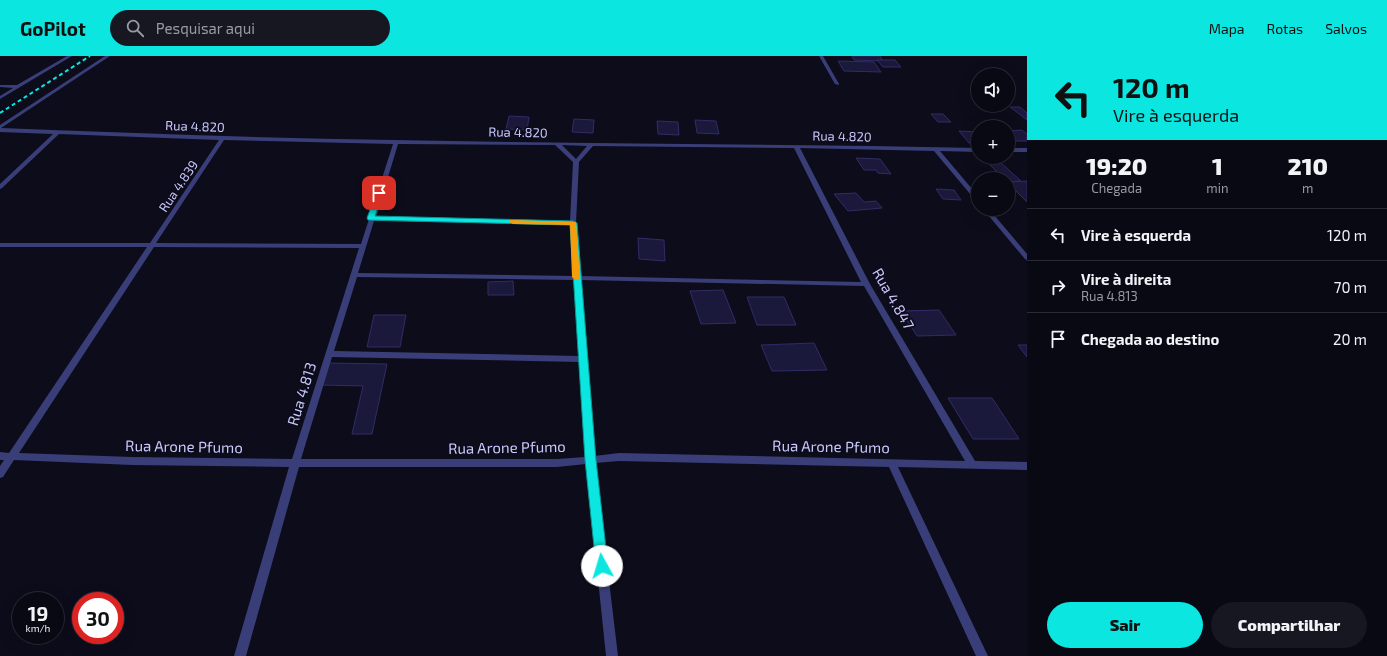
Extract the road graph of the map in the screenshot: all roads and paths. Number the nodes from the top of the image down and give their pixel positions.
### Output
1 (70, 56) edge
2 (108, 56) edge
3 (821, 56) edge
4 (837, 84) dead end
5 (0, 86) edge
6 (19, 87) junction
7 (0, 98) edge
8 (0, 127) edge
9 (0, 130) edge
10 (58, 132) junction
11 (223, 138) junction
12 (396, 142) junction
13 (557, 144) junction
14 (591, 144) junction
15 (796, 146) junction
16 (936, 149) junction
17 (971, 150) edge
18 (1015, 150) edge
19 (1027, 150) edge
20 (576, 162) junction
21 (0, 187) edge
22 (971, 192) edge
23 (992, 216) edge
24 (371, 218) junction
25 (573, 223) junction
26 (0, 245) edge
27 (151, 246) junction
28 (363, 246) junction
29 (1027, 258) edge
30 (354, 275) junction
31 (576, 278) junction
32 (866, 284) junction
33 (329, 354) junction
34 (583, 359) junction
35 (0, 456) edge
36 (12, 456) junction
37 (590, 460) junction
38 (295, 463) junction
39 (892, 463) junction
40 (972, 464) junction
41 (1027, 466) edge
42 (0, 474) edge
43 (240, 656) edge
44 (612, 656) edge
45 (982, 656) edge

1 - 6 street
2 - 8 street
3 - 4 street
5 - 6 street
6 - 7 street
9 - 10 street, Rua 4.820
10 - 11 street, Rua 4.820
10 - 21 street
11 - 12 street, Rua 4.820
11 - 27 street, Rua 4.839
12 - 13 street, Rua 4.820
12 - 24 street, Rua 4.813
13 - 14 street, Rua 4.820
13 - 20 street
14 - 15 street, Rua 4.820
14 - 20 street
15 - 16 street, Rua 4.820
15 - 32 street, Rua 4.847
16 - 17 street, Rua 4.820
16 - 22 street
18 - 19 street
20 - 25 street
23 - 29 street
24 - 25 street
24 - 28 street, Rua 4.813
25 - 31 street
26 - 27 street
27 - 28 street
27 - 36 street, Rua 4.839
28 - 30 street, Rua 4.813
30 - 31 street
30 - 33 street, Rua 4.813
31 - 32 street
31 - 34 street
32 - 40 street, Rua 4.847
33 - 34 street
33 - 38 street, Rua 4.813
34 - 37 street
35 - 36 street, Rua Arone Pfumo
36 - 38 street, Rua Arone Pfumo
36 - 42 street, Rua 4.839
37 - 38 street, Rua Arone Pfumo
37 - 39 street, Rua Arone Pfumo
37 - 44 street
38 - 43 street, Rua 4.813
39 - 40 street, Rua Arone Pfumo
39 - 45 street
40 - 41 street, Rua Arone Pfumo

